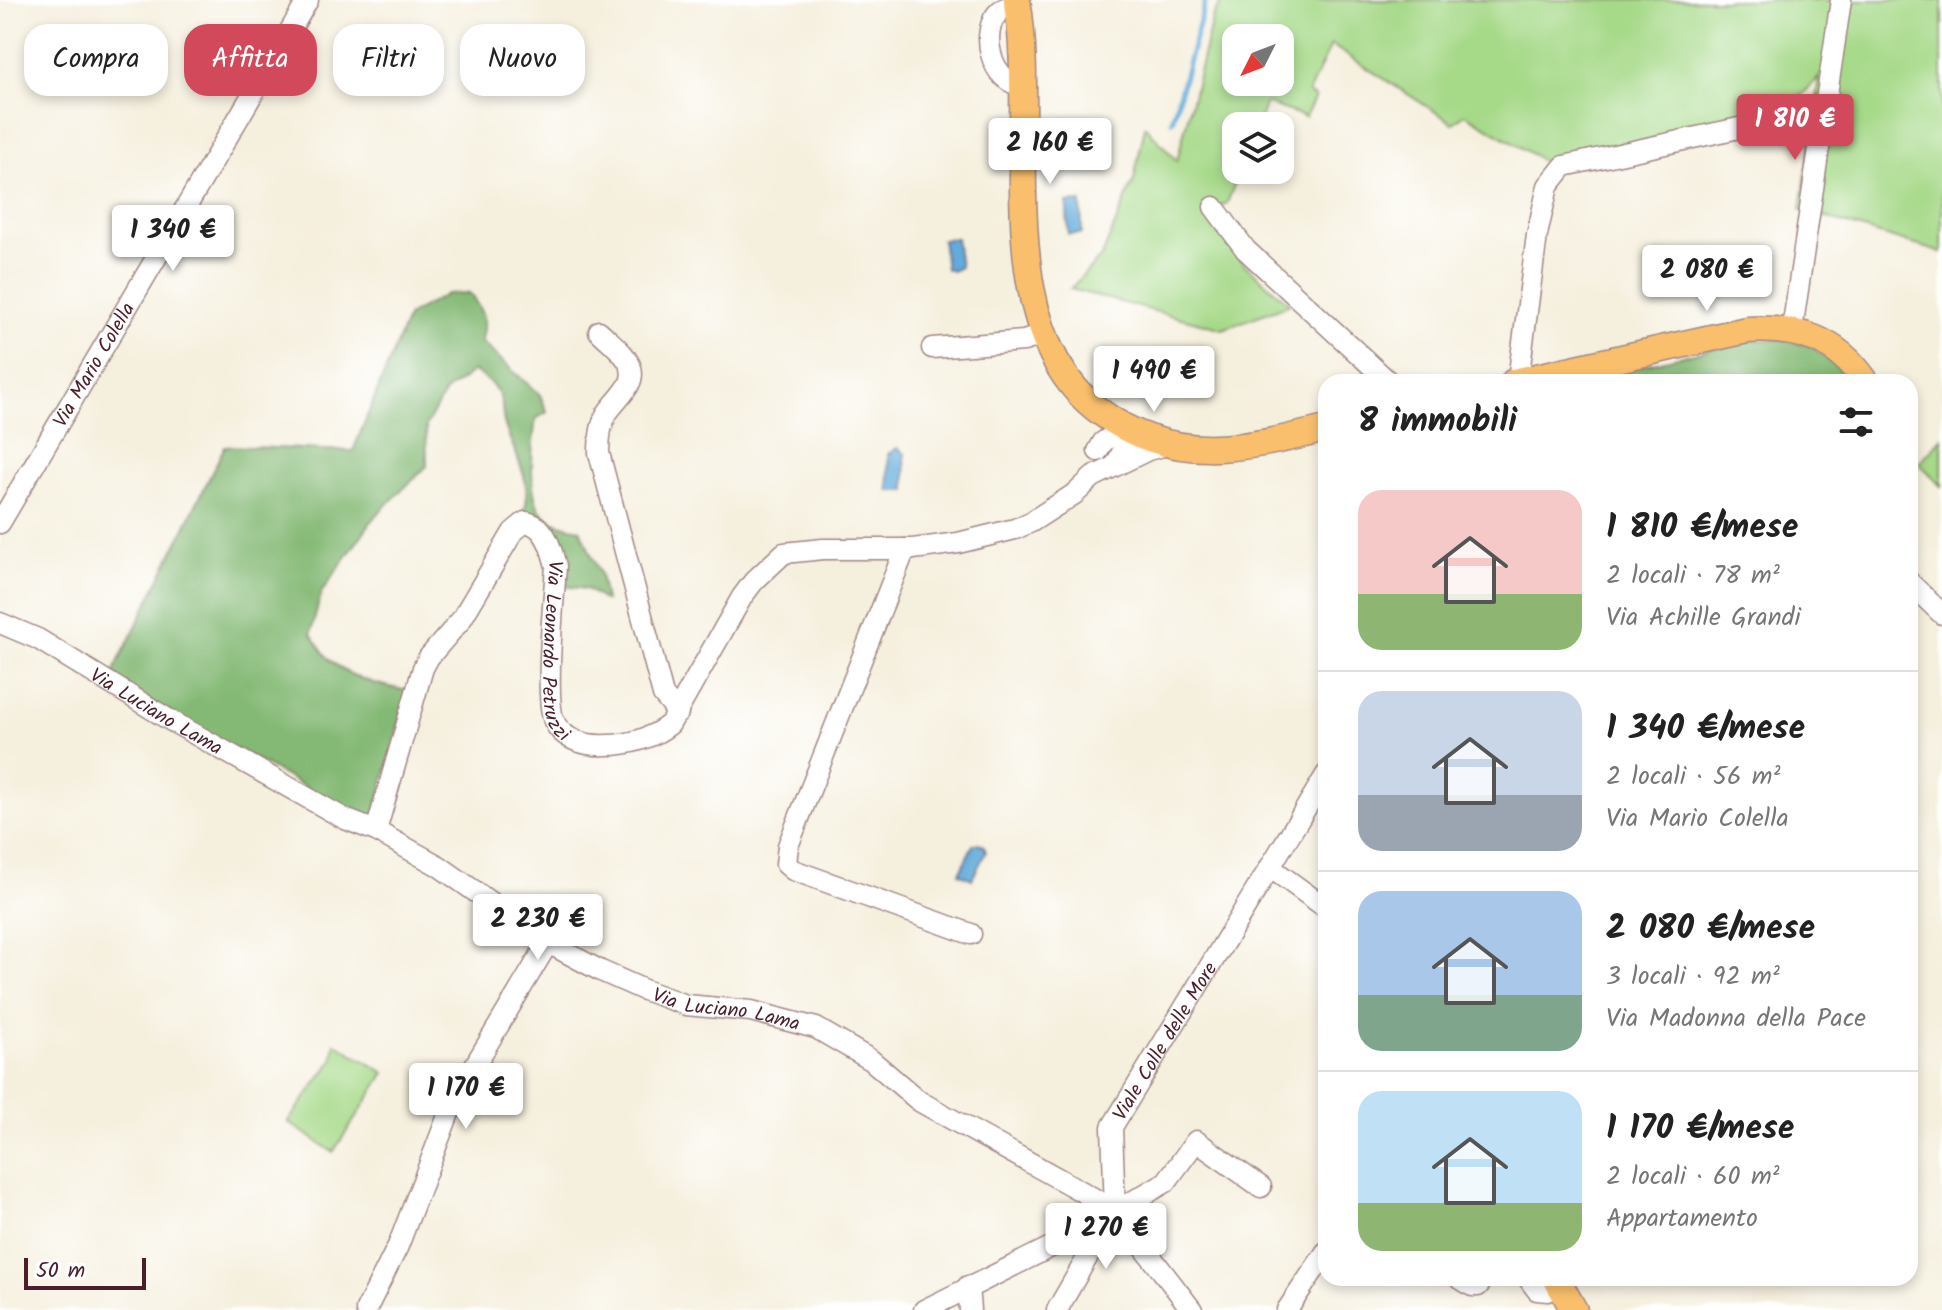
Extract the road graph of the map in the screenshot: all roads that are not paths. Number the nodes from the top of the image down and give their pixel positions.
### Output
1 (308, 0) edge
2 (1841, 0) edge
3 (1017, 2) edge
4 (1826, 102) junction
5 (1214, 207) dead end
6 (1792, 330) junction
7 (599, 331) dead end
8 (1042, 335) junction
9 (932, 348) dead end
10 (1380, 374) edge
11 (1517, 374) edge
12 (1552, 374) edge
13 (1859, 374) edge
14 (1094, 408) junction
15 (1124, 428) junction
16 (1318, 431) edge
17 (1167, 445) junction
18 (1098, 451) junction
19 (1115, 466) junction
20 (1093, 477) junction
21 (0, 523) edge
22 (905, 549) junction
23 (1918, 591) edge
24 (1942, 614) edge
25 (0, 623) edge
26 (678, 713) junction
27 (1318, 789) edge
28 (376, 831) junction
29 (1271, 868) junction
30 (1318, 902) edge
31 (971, 934) dead end
32 (548, 943) junction
33 (1261, 1187) dead end
34 (1115, 1210) junction
35 (1318, 1264) edge
36 (968, 1286) junction
37 (1534, 1286) edge
38 (1554, 1286) edge
39 (1560, 1286) edge
40 (366, 1310) edge
41 (924, 1310) edge
42 (970, 1310) edge
43 (1057, 1310) edge
44 (1192, 1310) edge
45 (1287, 1310) edge
46 (1574, 1310) edge

1 - 21 street, Via Mario Colella
2 - 4 street
3 - 8 main road
4 - 6 street
4 - 11 street
5 - 10 street
6 - 12 main road
6 - 13 main road
7 - 26 street
8 - 9 street
8 - 14 main road
14 - 15 main road
14 - 18 street
15 - 17 main road
15 - 18 street
15 - 19 street
16 - 17 main road
17 - 19 street, Via Leonardo Petruzzi
18 - 20 street
19 - 20 street, Via Leonardo Petruzzi
20 - 22 street, Via Leonardo Petruzzi
22 - 26 street, Via Leonardo Petruzzi
22 - 31 street
23 - 24 street
25 - 28 street, Via Luciano Lama
26 - 28 street, Via Leonardo Petruzzi
27 - 29 street, Viale Colle delle More
28 - 32 street, Via Luciano Lama
29 - 30 street
29 - 34 street, Viale Colle delle More
32 - 34 street, Via Luciano Lama
32 - 40 street
33 - 34 street
34 - 36 street
34 - 43 street
34 - 44 street
35 - 45 street
36 - 41 street
36 - 42 street
37 - 38 street
39 - 46 main road

